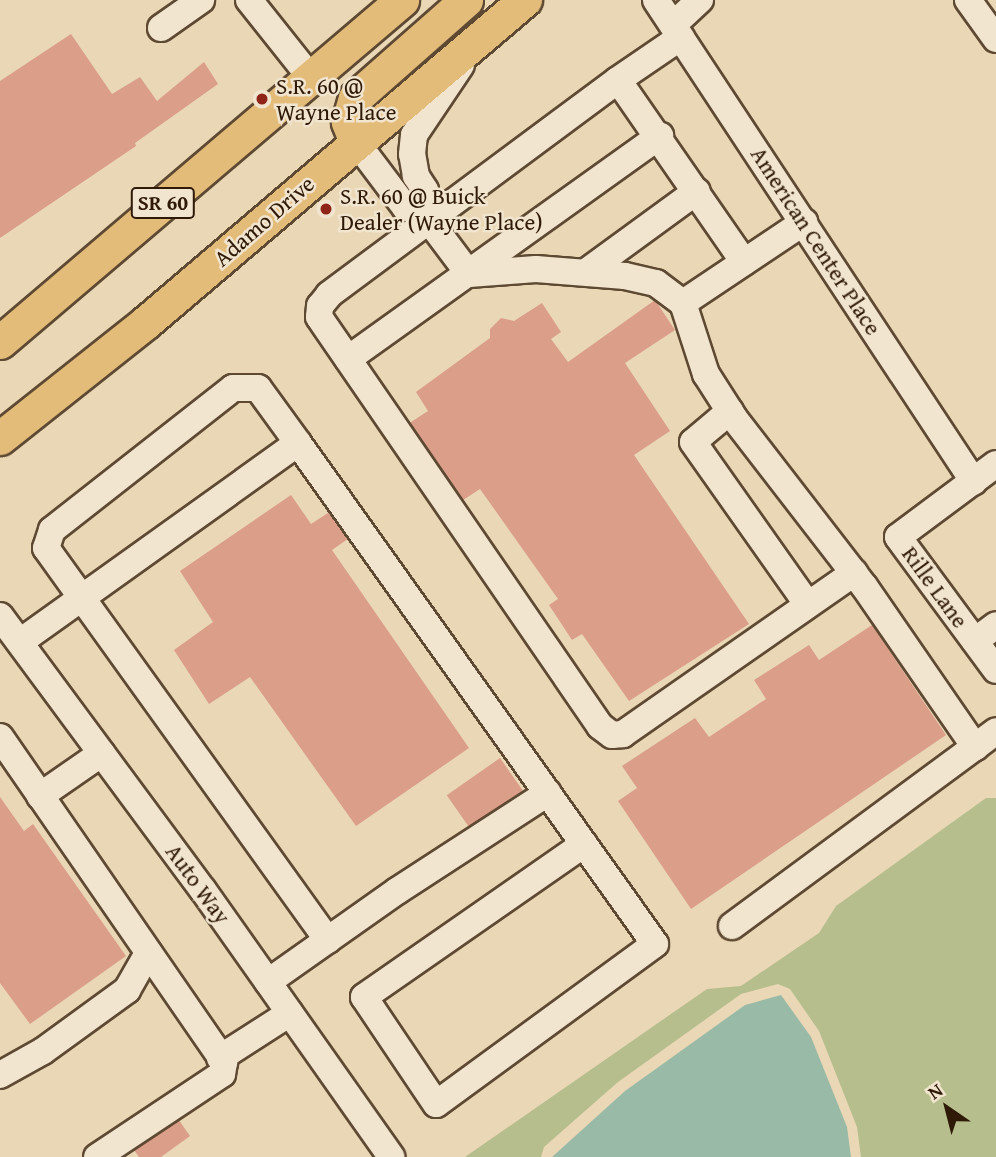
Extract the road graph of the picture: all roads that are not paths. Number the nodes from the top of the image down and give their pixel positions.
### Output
1 (201, 0) edge
2 (250, 0) edge
3 (402, 0) edge
4 (466, 0) edge
5 (525, 0) edge
6 (656, 0) edge
7 (700, 0) edge
8 (968, 0) edge
9 (161, 28) dead end
10 (677, 31) junction
11 (485, 32) junction
12 (996, 39) edge
13 (311, 78) junction
14 (618, 80) junction
15 (660, 136) junction
16 (356, 142) junction
17 (697, 191) junction
18 (427, 218) junction
19 (804, 222) junction
20 (744, 262) junction
21 (586, 272) junction
22 (469, 274) junction
23 (683, 303) junction
24 (0, 342) edge
25 (348, 359) junction
26 (730, 411) junction
27 (0, 438) edge
28 (298, 443) junction
29 (996, 464) edge
30 (974, 482) junction
31 (853, 573) junction
32 (81, 598) junction
33 (808, 605) junction
34 (0, 616) edge
35 (996, 625) edge
36 (975, 641) junction
37 (20, 642) junction
38 (996, 670) edge
39 (996, 731) edge
40 (0, 737) edge
41 (975, 747) junction
42 (102, 753) junction
43 (548, 793) junction
44 (40, 796) junction
45 (584, 844) junction
46 (732, 926) dead end
47 (328, 940) junction
48 (148, 953) junction
49 (268, 982) junction
50 (290, 1013) junction
51 (220, 1058) junction
52 (0, 1075) edge
53 (97, 1157) edge
54 (391, 1157) edge

1 - 9 street
2 - 13 street
3 - 13 main road, SR 60
4 - 16 main road
5 - 11 main road, Adamo Drive
6 - 10 street, American Center Place
7 - 10 street
8 - 12 street
10 - 14 street
10 - 19 street, American Center Place
11 - 16 main road, Adamo Drive
11 - 18 street
13 - 24 main road, SR 60
14 - 15 street
14 - 18 street
15 - 17 street
15 - 22 street
16 - 18 street
16 - 27 main road, Adamo Drive
17 - 20 street
17 - 21 street
18 - 22 street
18 - 25 street
19 - 20 street
19 - 30 street, American Center Place
20 - 23 street
21 - 22 street
21 - 23 street
22 - 25 street
23 - 26 street
25 - 33 street
26 - 31 street
26 - 33 street
28 - 32 street
28 - 32 street
28 - 43 street
29 - 30 street
30 - 36 street, Rille Lane
31 - 33 street
31 - 41 street
32 - 37 street
32 - 47 street
34 - 37 street, Auto Way
35 - 36 street
36 - 38 street, Rille Lane
37 - 42 street, Auto Way
39 - 41 street
40 - 44 street
41 - 46 street
42 - 44 street
42 - 49 street, Auto Way
43 - 45 street
43 - 47 street
44 - 48 street
45 - 45 street
47 - 49 street
48 - 51 street
48 - 52 street
49 - 50 street, Auto Way
50 - 51 street
50 - 54 street, Auto Way
51 - 53 street

